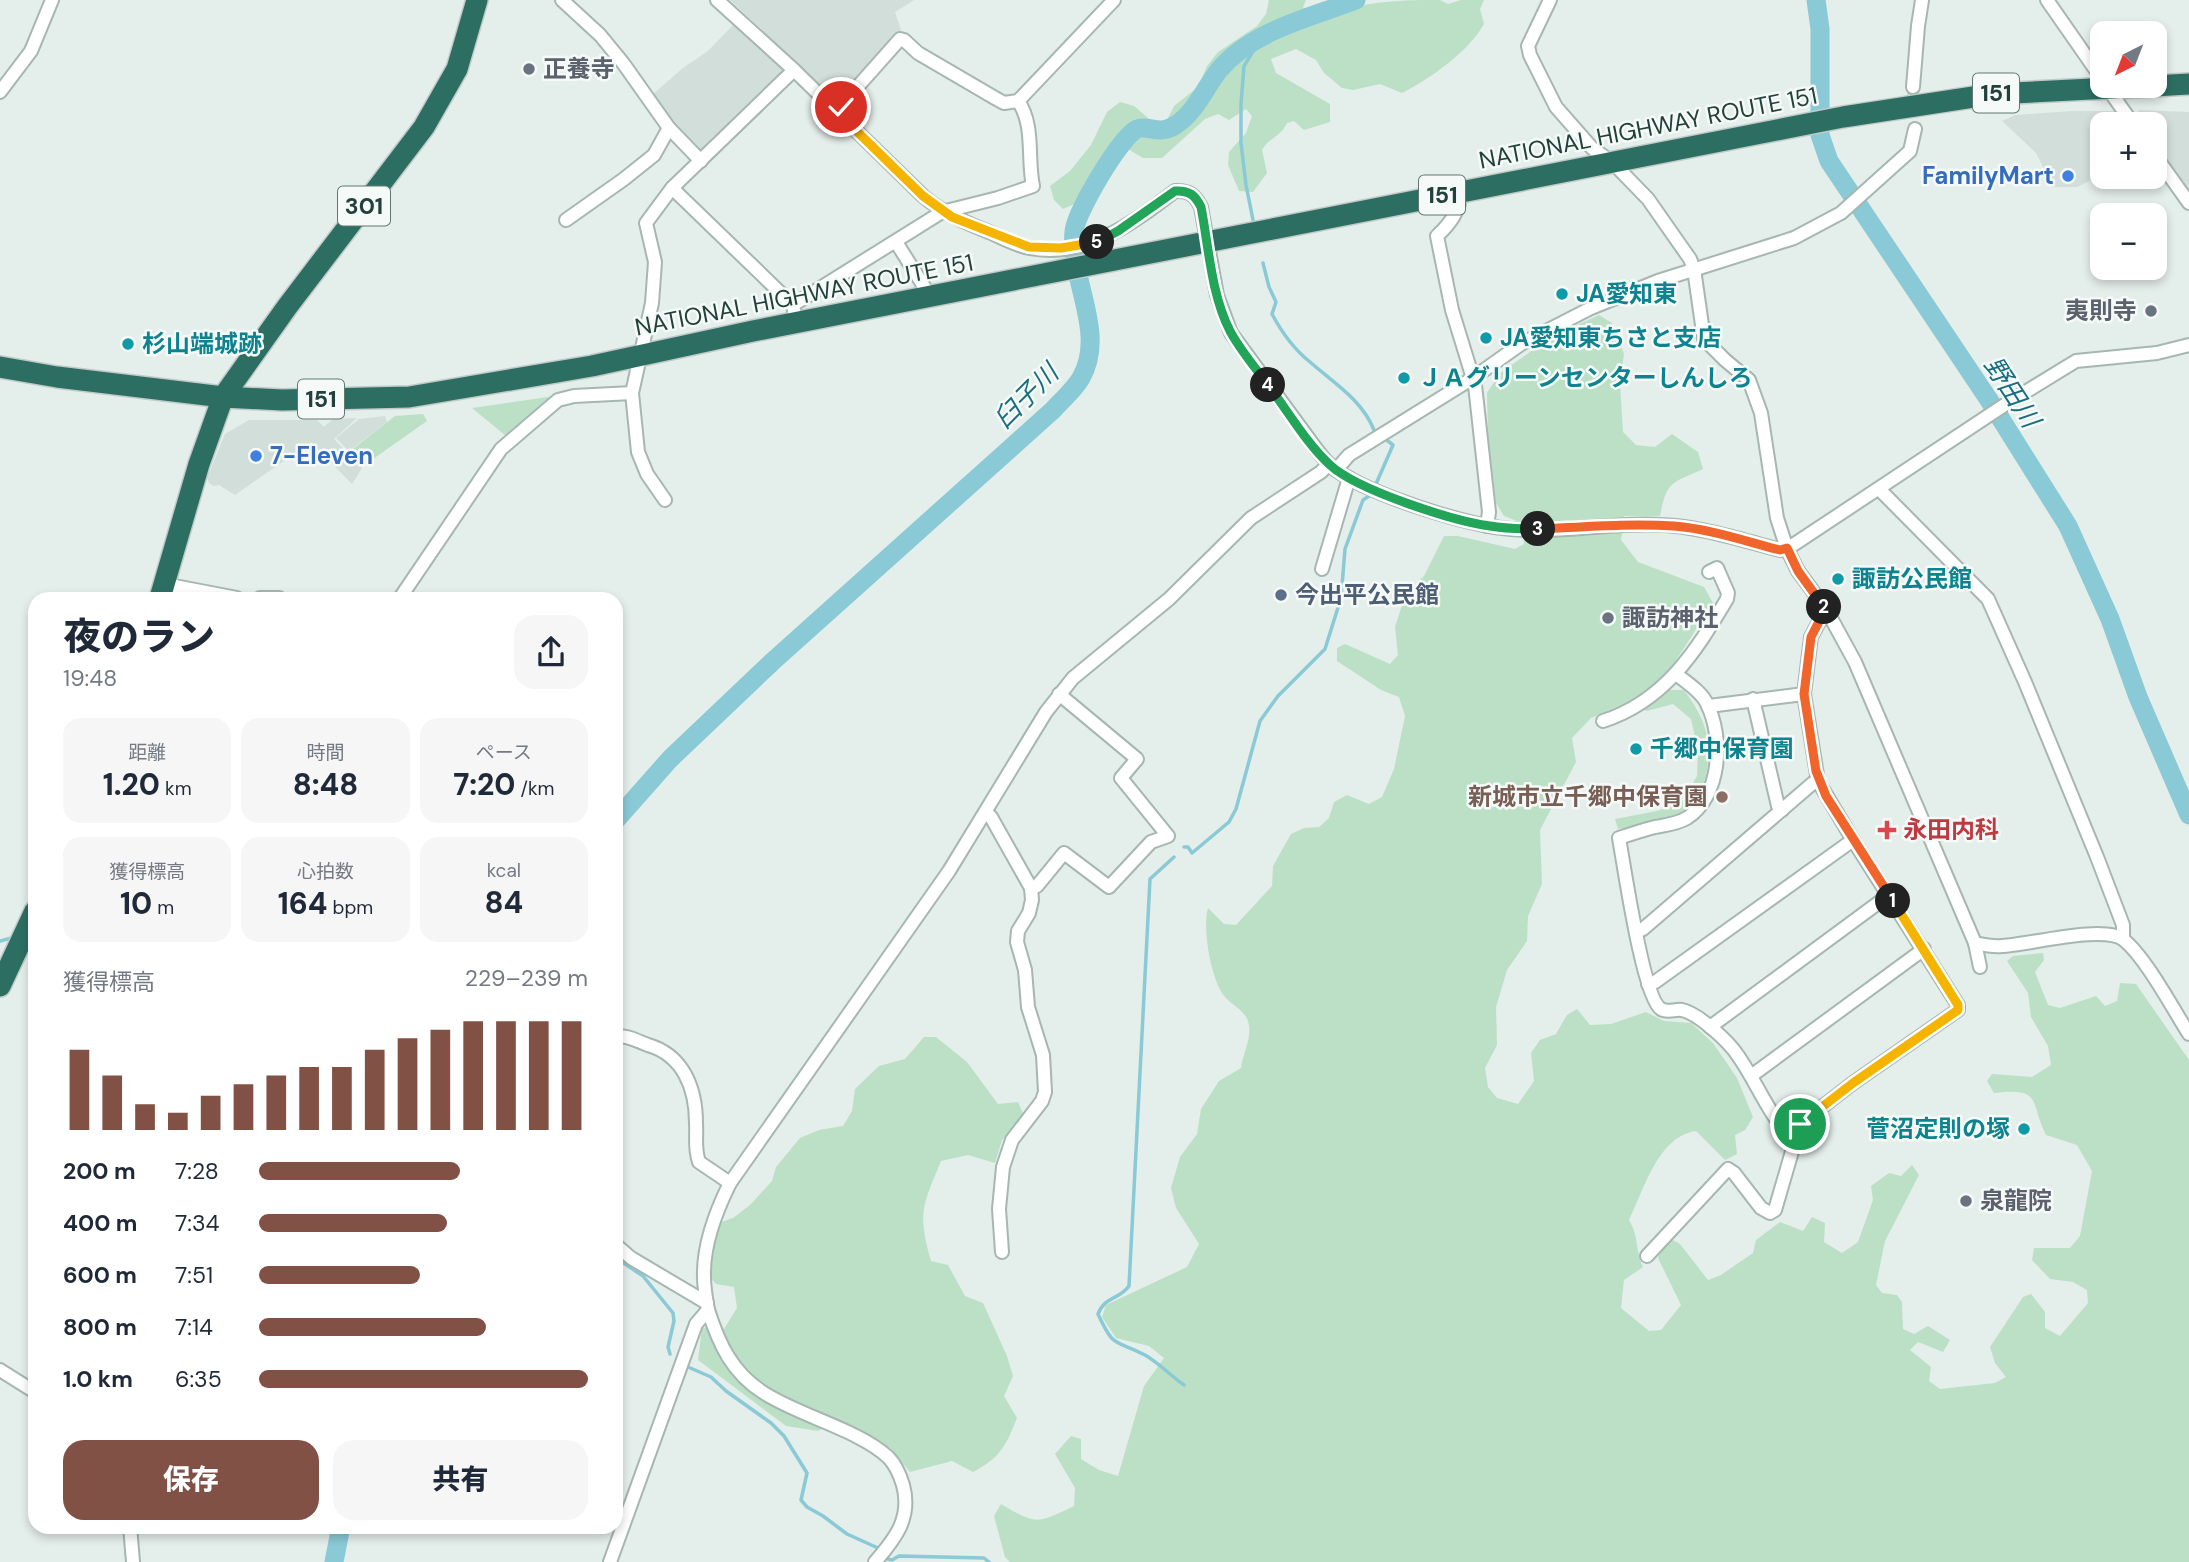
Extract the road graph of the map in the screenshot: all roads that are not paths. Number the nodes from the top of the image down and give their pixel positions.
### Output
1 (52, 0) edge
2 (477, 0) edge
3 (562, 0) edge
4 (717, 0) edge
5 (1114, 0) edge
6 (1550, 0) edge
7 (1922, 0) edge
8 (2047, 0) edge
9 (2090, 62) edge
10 (794, 70) junction
11 (2090, 85) edge
12 (2189, 85) edge
13 (2167, 86) edge
14 (1913, 87) tunnel mouth
15 (2167, 87) edge
16 (2189, 90) edge
17 (0, 92) edge
18 (1017, 101) junction
19 (836, 111) junction
20 (669, 128) junction
21 (1914, 129) tunnel mouth
22 (701, 161) junction
23 (1613, 163) junction
24 (2167, 172) edge
25 (672, 188) junction
26 (1461, 191) junction
27 (2189, 203) edge
28 (942, 212) junction
29 (566, 220) dead end
30 (896, 242) junction
31 (1208, 242) junction
32 (1694, 269) junction
33 (930, 296) junction
34 (795, 314) junction
35 (2189, 345) edge
36 (639, 354) junction
37 (0, 367) edge
38 (1473, 378) junction
39 (632, 393) junction
40 (223, 397) junction
41 (1333, 467) junction
42 (1349, 478) junction
43 (1879, 489) junction
44 (665, 500) dead end
45 (1487, 526) junction
46 (1787, 548) junction
47 (1321, 569) dead end
48 (1709, 572) dead end
49 (162, 591) edge
50 (404, 592) edge
51 (1826, 608) junction
52 (1676, 674) junction
53 (1059, 694) junction
54 (1804, 694) junction
55 (1753, 699) junction
56 (1709, 706) junction
57 (1603, 721) dead end
58 (1818, 781) junction
59 (1782, 810) junction
60 (986, 812) junction
61 (1853, 840) junction
62 (1031, 888) junction
63 (1889, 895) junction
64 (1637, 932) junction
65 (25, 936) edge
66 (2123, 939) junction
67 (1975, 943) junction
68 (1924, 949) junction
69 (1980, 967) dead end
70 (1648, 984) junction
71 (0, 986) edge
72 (1710, 1027) junction
73 (2189, 1034) edge
74 (623, 1035) edge
75 (1751, 1076) junction
76 (1796, 1141) junction
77 (730, 1183) junction
78 (623, 1251) edge
79 (1002, 1252) dead end
80 (1647, 1256) dead end
81 (707, 1307) junction
82 (0, 1370) edge
83 (28, 1388) edge
84 (623, 1526) edge
85 (131, 1534) edge
86 (620, 1534) edge
87 (133, 1562) edge
88 (610, 1562) edge
89 (875, 1562) edge

1 - 17 street
2 - 40 highway, 301
3 - 20 street
4 - 10 street
5 - 18 street
6 - 23 street
7 - 14 street
8 - 9 street
10 - 19 street
10 - 22 street
11 - 23 highway, NATIONAL HIGHWAY ROUTE 151 / 151
12 - 13 highway, NATIONAL HIGHWAY ROUTE 151 / 151
15 - 16 highway, NATIONAL HIGHWAY ROUTE 151 / 151
18 - 19 street
18 - 28 street
19 - 28 street
20 - 22 street
20 - 29 street
21 - 32 street
22 - 25 street
23 - 26 highway, NATIONAL HIGHWAY ROUTE 151 / 151
23 - 32 street
24 - 27 street
25 - 34 street
25 - 36 street
26 - 31 highway, NATIONAL HIGHWAY ROUTE 151 / 151
26 - 38 street
28 - 30 street
28 - 31 street
30 - 33 street
30 - 34 street
31 - 33 highway, NATIONAL HIGHWAY ROUTE 151 / 151
31 - 41 street
32 - 38 street
32 - 46 street
33 - 34 highway, NATIONAL HIGHWAY ROUTE 151 / 151
34 - 36 highway, NATIONAL HIGHWAY ROUTE 151 / 151
35 - 43 street
36 - 39 street
36 - 40 highway, NATIONAL HIGHWAY ROUTE 151 / 151
37 - 40 highway, NATIONAL HIGHWAY ROUTE 151 / 151
38 - 41 street
38 - 45 street
39 - 44 street
39 - 50 street
40 - 49 highway, 301
41 - 42 street
41 - 53 street
42 - 45 street
42 - 47 street
43 - 46 street
43 - 66 street
45 - 46 street
46 - 51 street
48 - 52 street
51 - 54 street
51 - 67 street
52 - 56 street
52 - 57 street
53 - 60 street
53 - 62 street
54 - 55 street
54 - 58 street
55 - 56 street
55 - 59 street
56 - 64 street
58 - 59 street
58 - 61 street
59 - 64 street
60 - 62 street
60 - 77 street
61 - 63 street
61 - 70 street
62 - 79 street
63 - 68 street
63 - 72 street
64 - 70 street
65 - 71 highway
66 - 67 street
66 - 73 street
67 - 69 street
68 - 75 street
68 - 76 street
70 - 72 street
72 - 75 street
74 - 77 street
75 - 76 street
76 - 80 street
77 - 81 street
78 - 81 street
81 - 84 street
81 - 89 street
82 - 83 street
85 - 87 street
86 - 88 street

